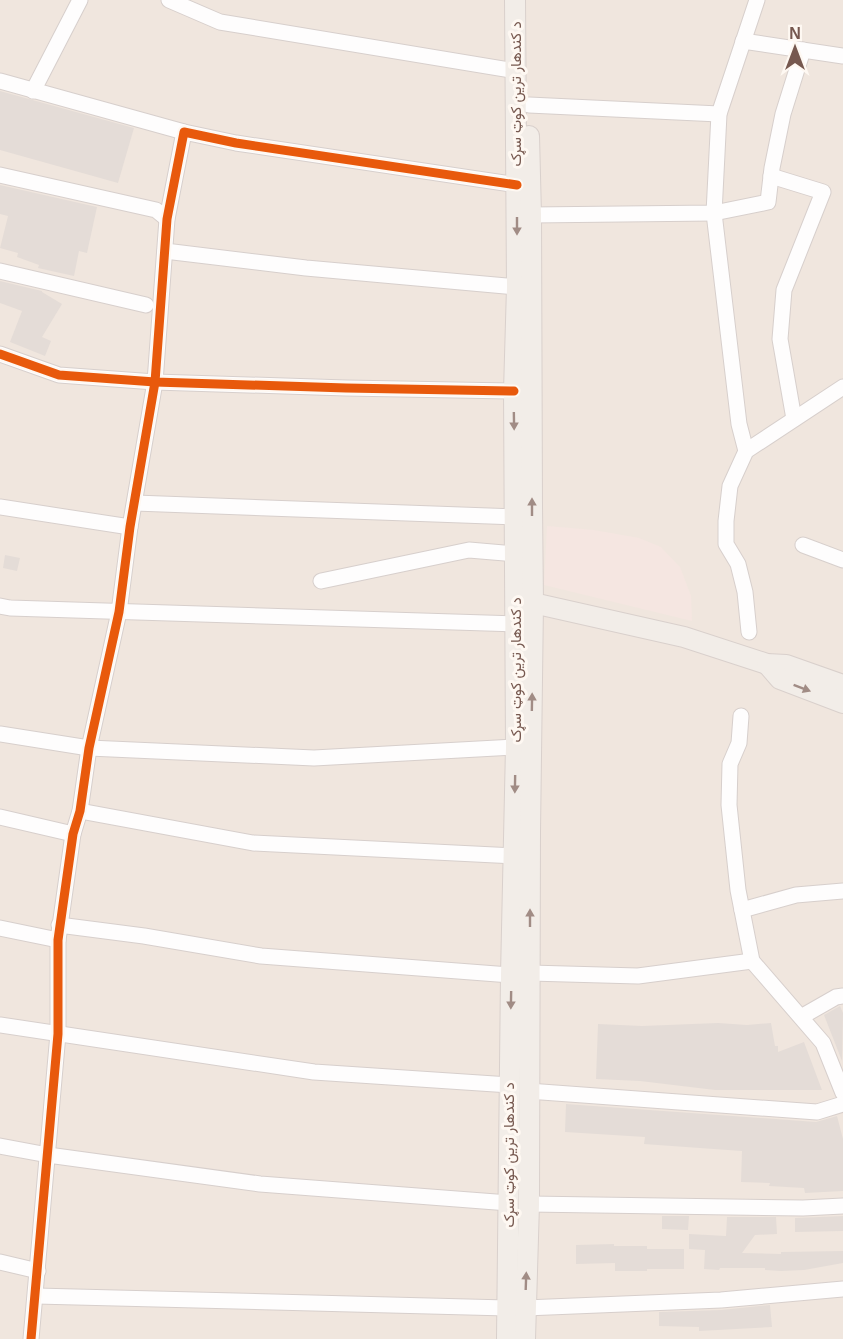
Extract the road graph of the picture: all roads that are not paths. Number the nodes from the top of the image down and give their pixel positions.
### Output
1 (80, 0) edge
2 (169, 0) edge
3 (515, 0) edge
4 (529, 0) edge
5 (757, 0) edge
6 (743, 41) junction
7 (803, 50) junction
8 (843, 56) edge
9 (516, 71) junction
10 (0, 81) edge
11 (33, 91) junction
12 (529, 105) junction
13 (718, 114) junction
14 (184, 132) junction
15 (0, 175) edge
16 (771, 177) junction
17 (517, 185) junction
18 (714, 213) junction
19 (531, 215) junction
20 (167, 219) junction
21 (165, 251) junction
22 (0, 271) edge
23 (518, 287) junction
24 (146, 304) dead end
25 (0, 354) edge
26 (155, 382) junction
27 (843, 387) edge
28 (514, 391) junction
29 (794, 419) junction
30 (746, 451) junction
31 (135, 503) junction
32 (0, 507) edge
33 (515, 517) junction
34 (130, 527) junction
35 (803, 545) dead end
36 (515, 554) junction
37 (843, 560) edge
38 (321, 581) dead end
39 (524, 603) junction
40 (0, 606) edge
41 (119, 612) junction
42 (515, 624) junction
43 (749, 632) dead end
44 (767, 664) junction
45 (843, 685) edge
46 (843, 703) edge
47 (741, 716) dead end
48 (0, 734) edge
49 (516, 747) junction
50 (89, 748) junction
51 (80, 811) junction
52 (0, 817) edge
53 (522, 832) junction
54 (73, 834) junction
55 (514, 856) junction
56 (843, 891) edge
57 (742, 910) junction
58 (0, 928) edge
59 (59, 932) junction
60 (752, 962) junction
61 (520, 974) junction
62 (843, 996) edge
63 (801, 1017) junction
64 (0, 1025) edge
65 (58, 1034) junction
66 (519, 1088) junction
67 (843, 1094) edge
68 (843, 1104) edge
69 (0, 1146) edge
70 (48, 1155) junction
71 (509, 1203) junction
72 (529, 1204) junction
73 (843, 1206) edge
74 (0, 1262) edge
75 (38, 1271) junction
76 (843, 1289) edge
77 (36, 1296) junction
78 (516, 1308) junction
79 (32, 1339) edge
80 (507, 1339) edge
81 (525, 1339) edge

1 - 11 street
2 - 9 street
3 - 9 main road, د کندهار ترين کوټ سړک
4 - 12 main road, د کندهار ترين کوټ سړک
5 - 6 street
6 - 7 street
6 - 13 street
7 - 8 street
7 - 16 street
9 - 17 main road, د کندهار ترين کوټ سړک
10 - 11 street
11 - 14 street
12 - 13 street
12 - 19 main road, د کندهار ترين کوټ سړک
13 - 18 street
14 - 17 street
14 - 20 street
15 - 20 street
16 - 18 street
16 - 29 street
17 -> 23 main road, د کندهار ترين کوټ سړک
18 - 19 street
18 - 30 street
39 -> 19 main road, د کندهار ترين کوټ سړک
20 - 21 street
21 - 23 street
21 - 26 street
22 - 24 street
23 - 28 main road, د کندهار ترين کوټ سړک
25 - 26 street
26 - 28 street
26 - 31 street
27 - 29 street
28 -> 33 main road, د کندهار ترين کوټ سړک
29 - 30 street
30 - 43 street
31 - 33 street
31 - 34 street
32 - 34 street
33 - 36 main road, د کندهار ترين کوټ سړک
34 - 41 street
35 - 37 street
36 - 38 street
36 - 39 main road, د کندهار ترين کوټ سړک
39 - 42 main road, د کندهار ترين کوټ سړک
39 - 44 main road
53 -> 39 main road, د کندهار ترين کوټ سړک
40 - 41 street
41 - 42 street
41 - 50 street
42 - 49 main road, د کندهار ترين کوټ سړک
44 - 45 main road
44 -> 46 main road
47 - 57 street
48 - 50 street
49 - 50 street
49 -> 53 main road, د کندهار ترين کوټ سړک
50 - 51 street
51 - 54 street
51 - 55 street
52 - 54 street
53 - 55 main road, د کندهار ترين کوټ سړک
61 -> 53 main road, د کندهار ترين کوټ سړک
54 - 59 street
55 - 61 main road, د کندهار ترين کوټ سړک
56 - 57 street
57 - 60 street
58 - 59 street
59 - 61 street
59 - 65 street
60 - 61 street
60 - 63 street
61 - 66 main road, د کندهار ترين کوټ سړک
62 - 63 street
63 - 67 street
64 - 65 street
65 - 66 street
65 - 70 street
66 - 68 street
66 - 71 main road, د کندهار ترين کوټ سړک
66 - 72 main road, د کندهار ترين کوټ سړک
69 - 70 street
70 - 71 street
70 - 75 street
71 - 78 main road, د کندهار ترين کوټ سړک
72 - 73 street
78 -> 72 main road, د کندهار ترين کوټ سړک
74 - 75 street
75 - 77 street
76 - 78 street
77 - 78 street
77 - 79 street
78 - 80 main road, د کندهار ترين کوټ سړک
78 - 81 main road, د کندهار ترين کوټ سړک

